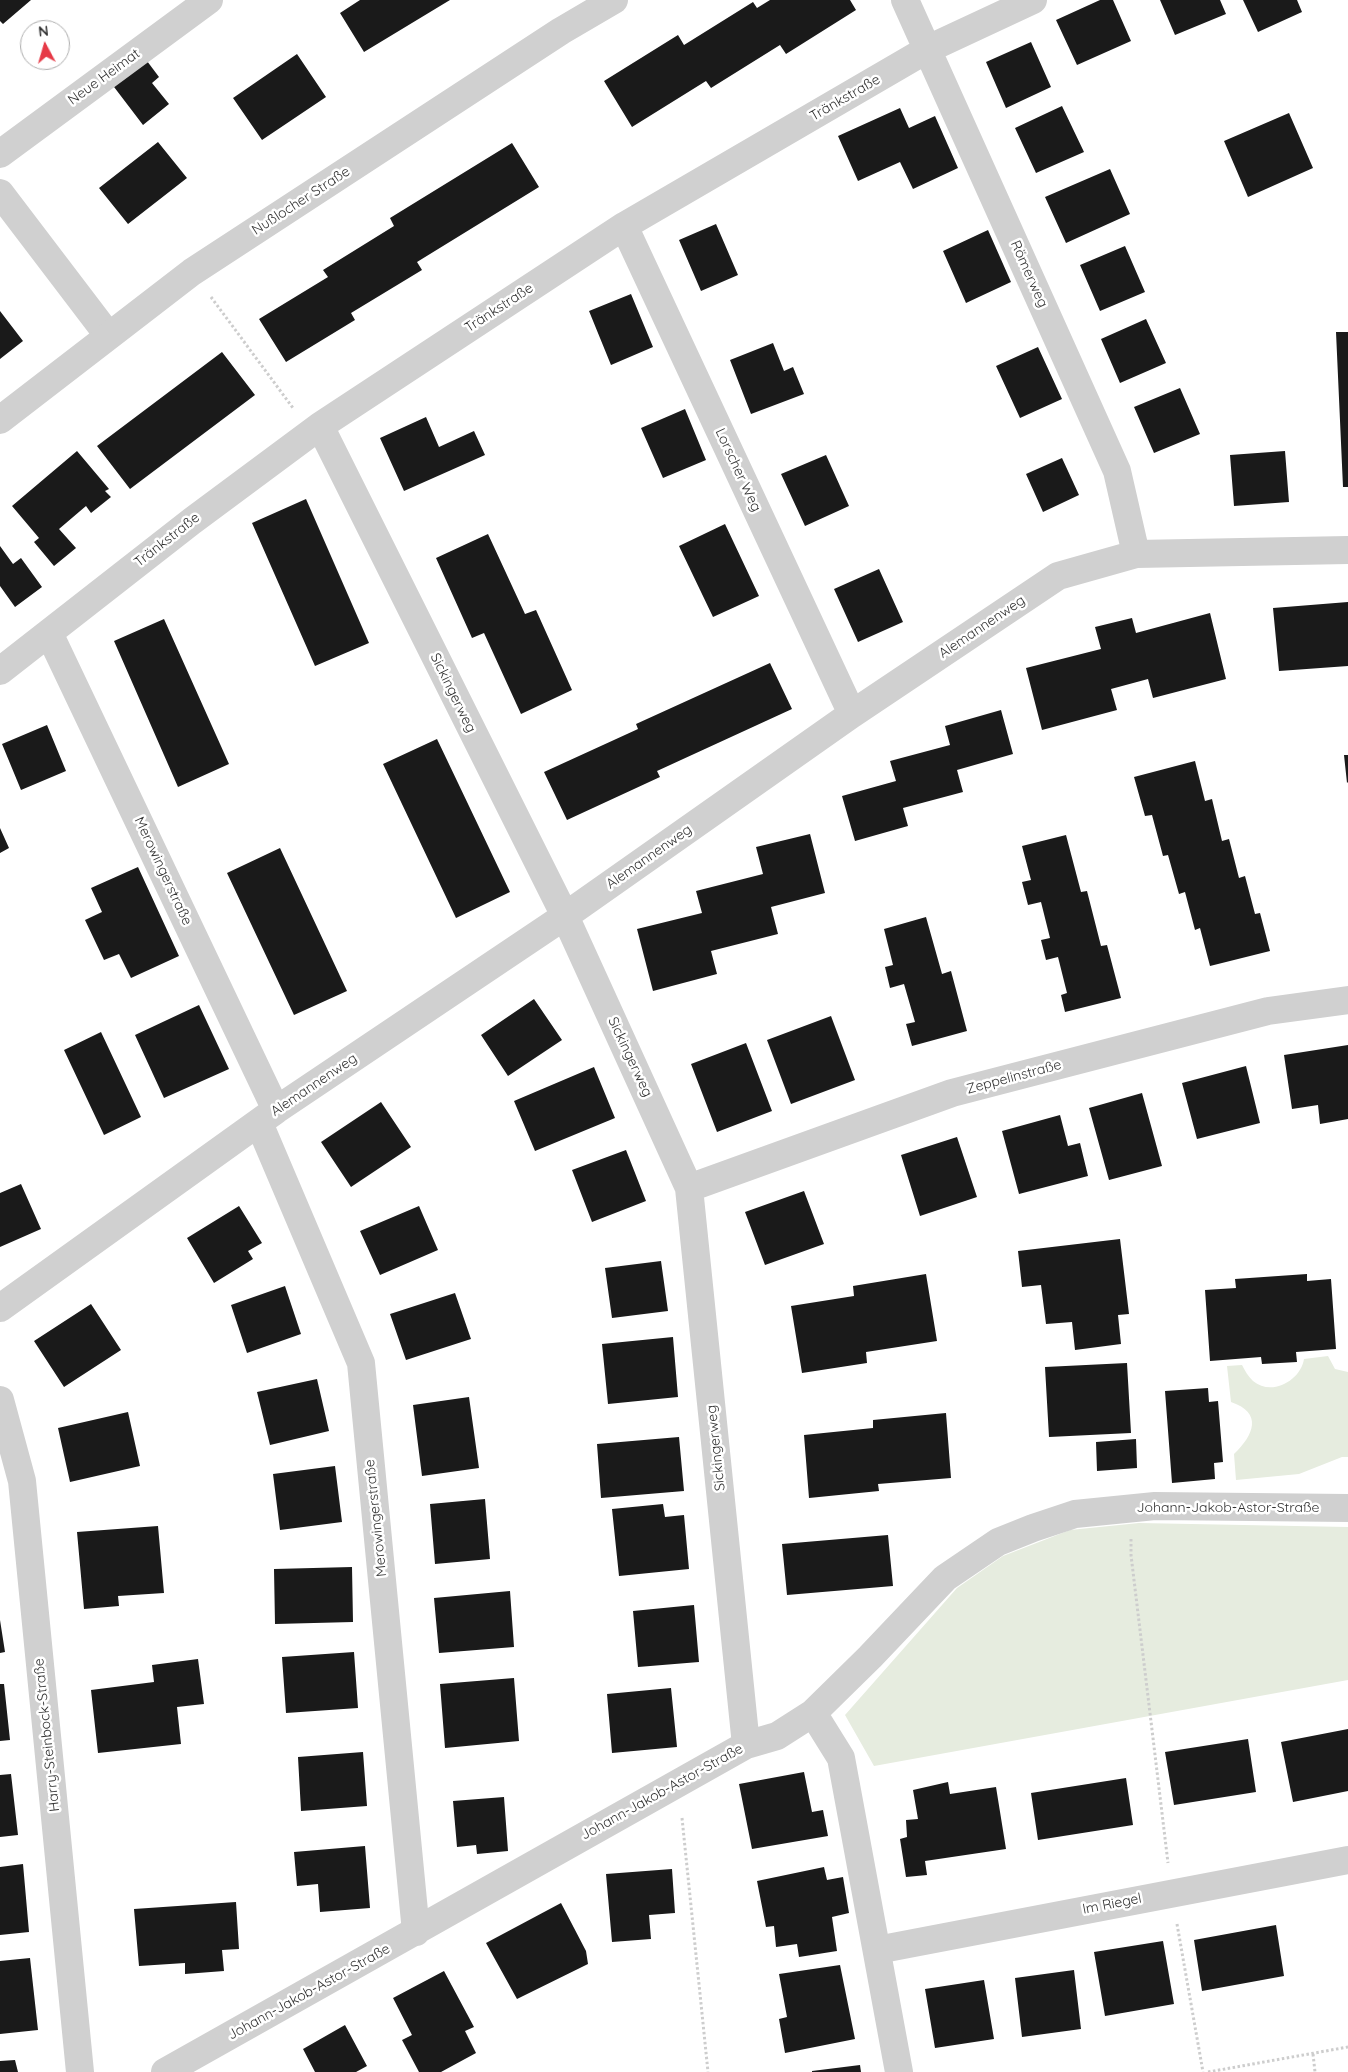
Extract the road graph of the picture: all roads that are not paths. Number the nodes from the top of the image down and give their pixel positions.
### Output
1 (209, 0) edge
2 (614, 0) edge
3 (905, 0) edge
4 (1033, 0) edge
5 (928, 49) junction
6 (0, 154) edge
7 (0, 192) edge
8 (624, 226) junction
9 (108, 335) junction
10 (0, 420) edge
11 (316, 429) junction
12 (1348, 550) edge
13 (1136, 554) junction
14 (49, 633) junction
15 (0, 671) edge
16 (852, 714) junction
17 (565, 916) junction
18 (1348, 1000) edge
19 (268, 1117) junction
20 (689, 1188) junction
21 (0, 1308) edge
22 (0, 1400) edge
23 (1348, 1508) edge
24 (813, 1713) junction
25 (746, 1745) junction
26 (1348, 1860) edge
27 (416, 1932) junction
28 (877, 1950) junction
29 (80, 2072) edge
30 (166, 2072) edge
31 (899, 2072) edge

1 - 6 street, Neue Heimat
2 - 9 street, Nußlocher Straße
3 - 5 street, Römerweg
4 - 5 street, Tränkstraße
5 - 8 street, Tränkstraße
5 - 13 street, Römerweg
7 - 9 street
8 - 11 street, Tränkstraße
8 - 16 street, Lorscher Weg
9 - 10 street, Nußlocher Straße
11 - 14 street, Tränkstraße
11 - 17 street, Sickingerweg
12 - 13 street, Alemannenweg
13 - 16 street, Alemannenweg
14 - 15 street, Tränkstraße
14 - 19 street, Merowingerstraße
16 - 17 street, Alemannenweg
17 - 19 street, Alemannenweg
17 - 20 street, Sickingerweg
18 - 20 street, Zeppelinstraße
19 - 21 street, Alemannenweg
19 - 27 street, Merowingerstraße
20 - 25 street, Sickingerweg
22 - 29 street, Harry-Steinbock-Straße
23 - 24 street, Johann-Jakob-Astor-Straße
24 - 25 street, Johann-Jakob-Astor-Straße
24 - 28 street
25 - 27 street, Johann-Jakob-Astor-Straße
26 - 28 street, Im Riegel
27 - 30 street, Johann-Jakob-Astor-Straße
28 - 31 street

